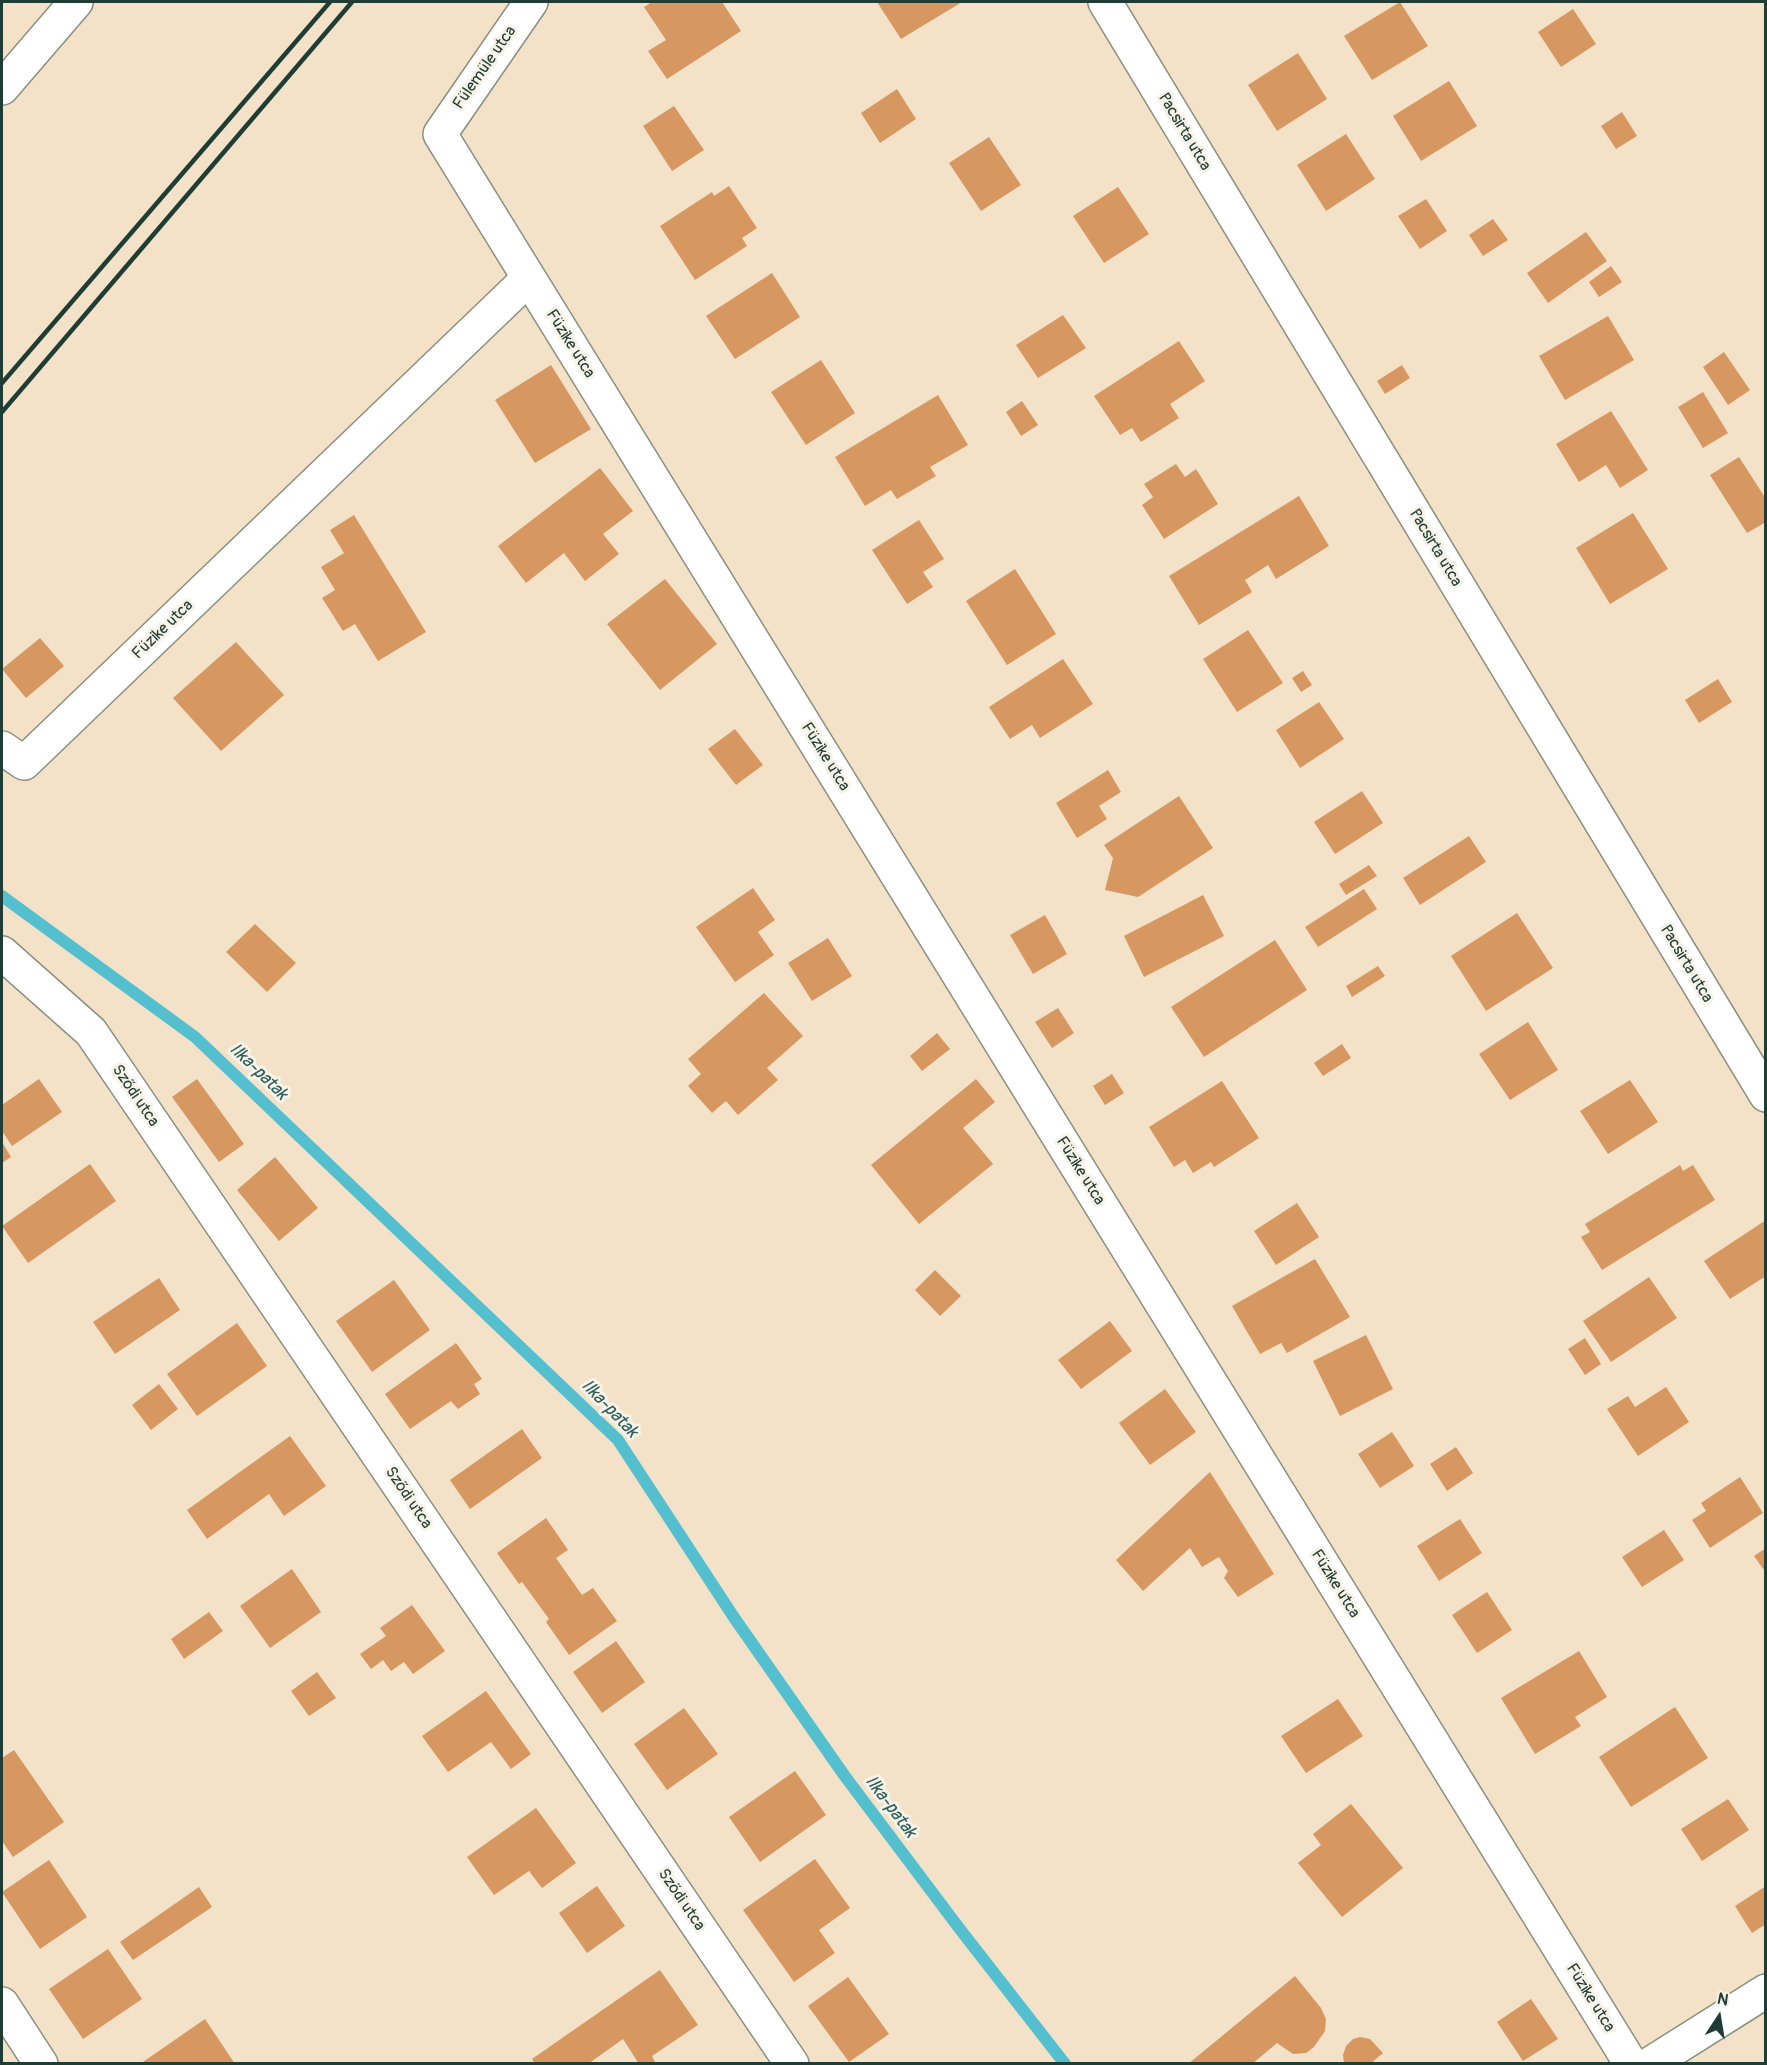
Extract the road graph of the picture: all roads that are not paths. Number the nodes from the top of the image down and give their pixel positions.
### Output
1 (75, 2) edge
2 (531, 2) edge
3 (1105, 2) edge
4 (2, 88) edge
5 (440, 134) joint
6 (529, 278) junction
7 (2, 748) edge
8 (2, 953) edge
9 (1766, 1095) edge
10 (1766, 1991) edge
11 (2, 2004) edge
12 (41, 2064) edge
13 (792, 2064) edge
14 (1630, 2064) edge
15 (1650, 2064) edge

1 - 4 street
2 - 5 street, Fülemüle utca
3 - 9 street, Pacsirta utca
5 - 6 street, Füzike utca
6 - 7 street, Füzike utca
6 - 14 street, Füzike utca
8 - 13 street, Sződi utca
10 - 15 street
11 - 12 street

